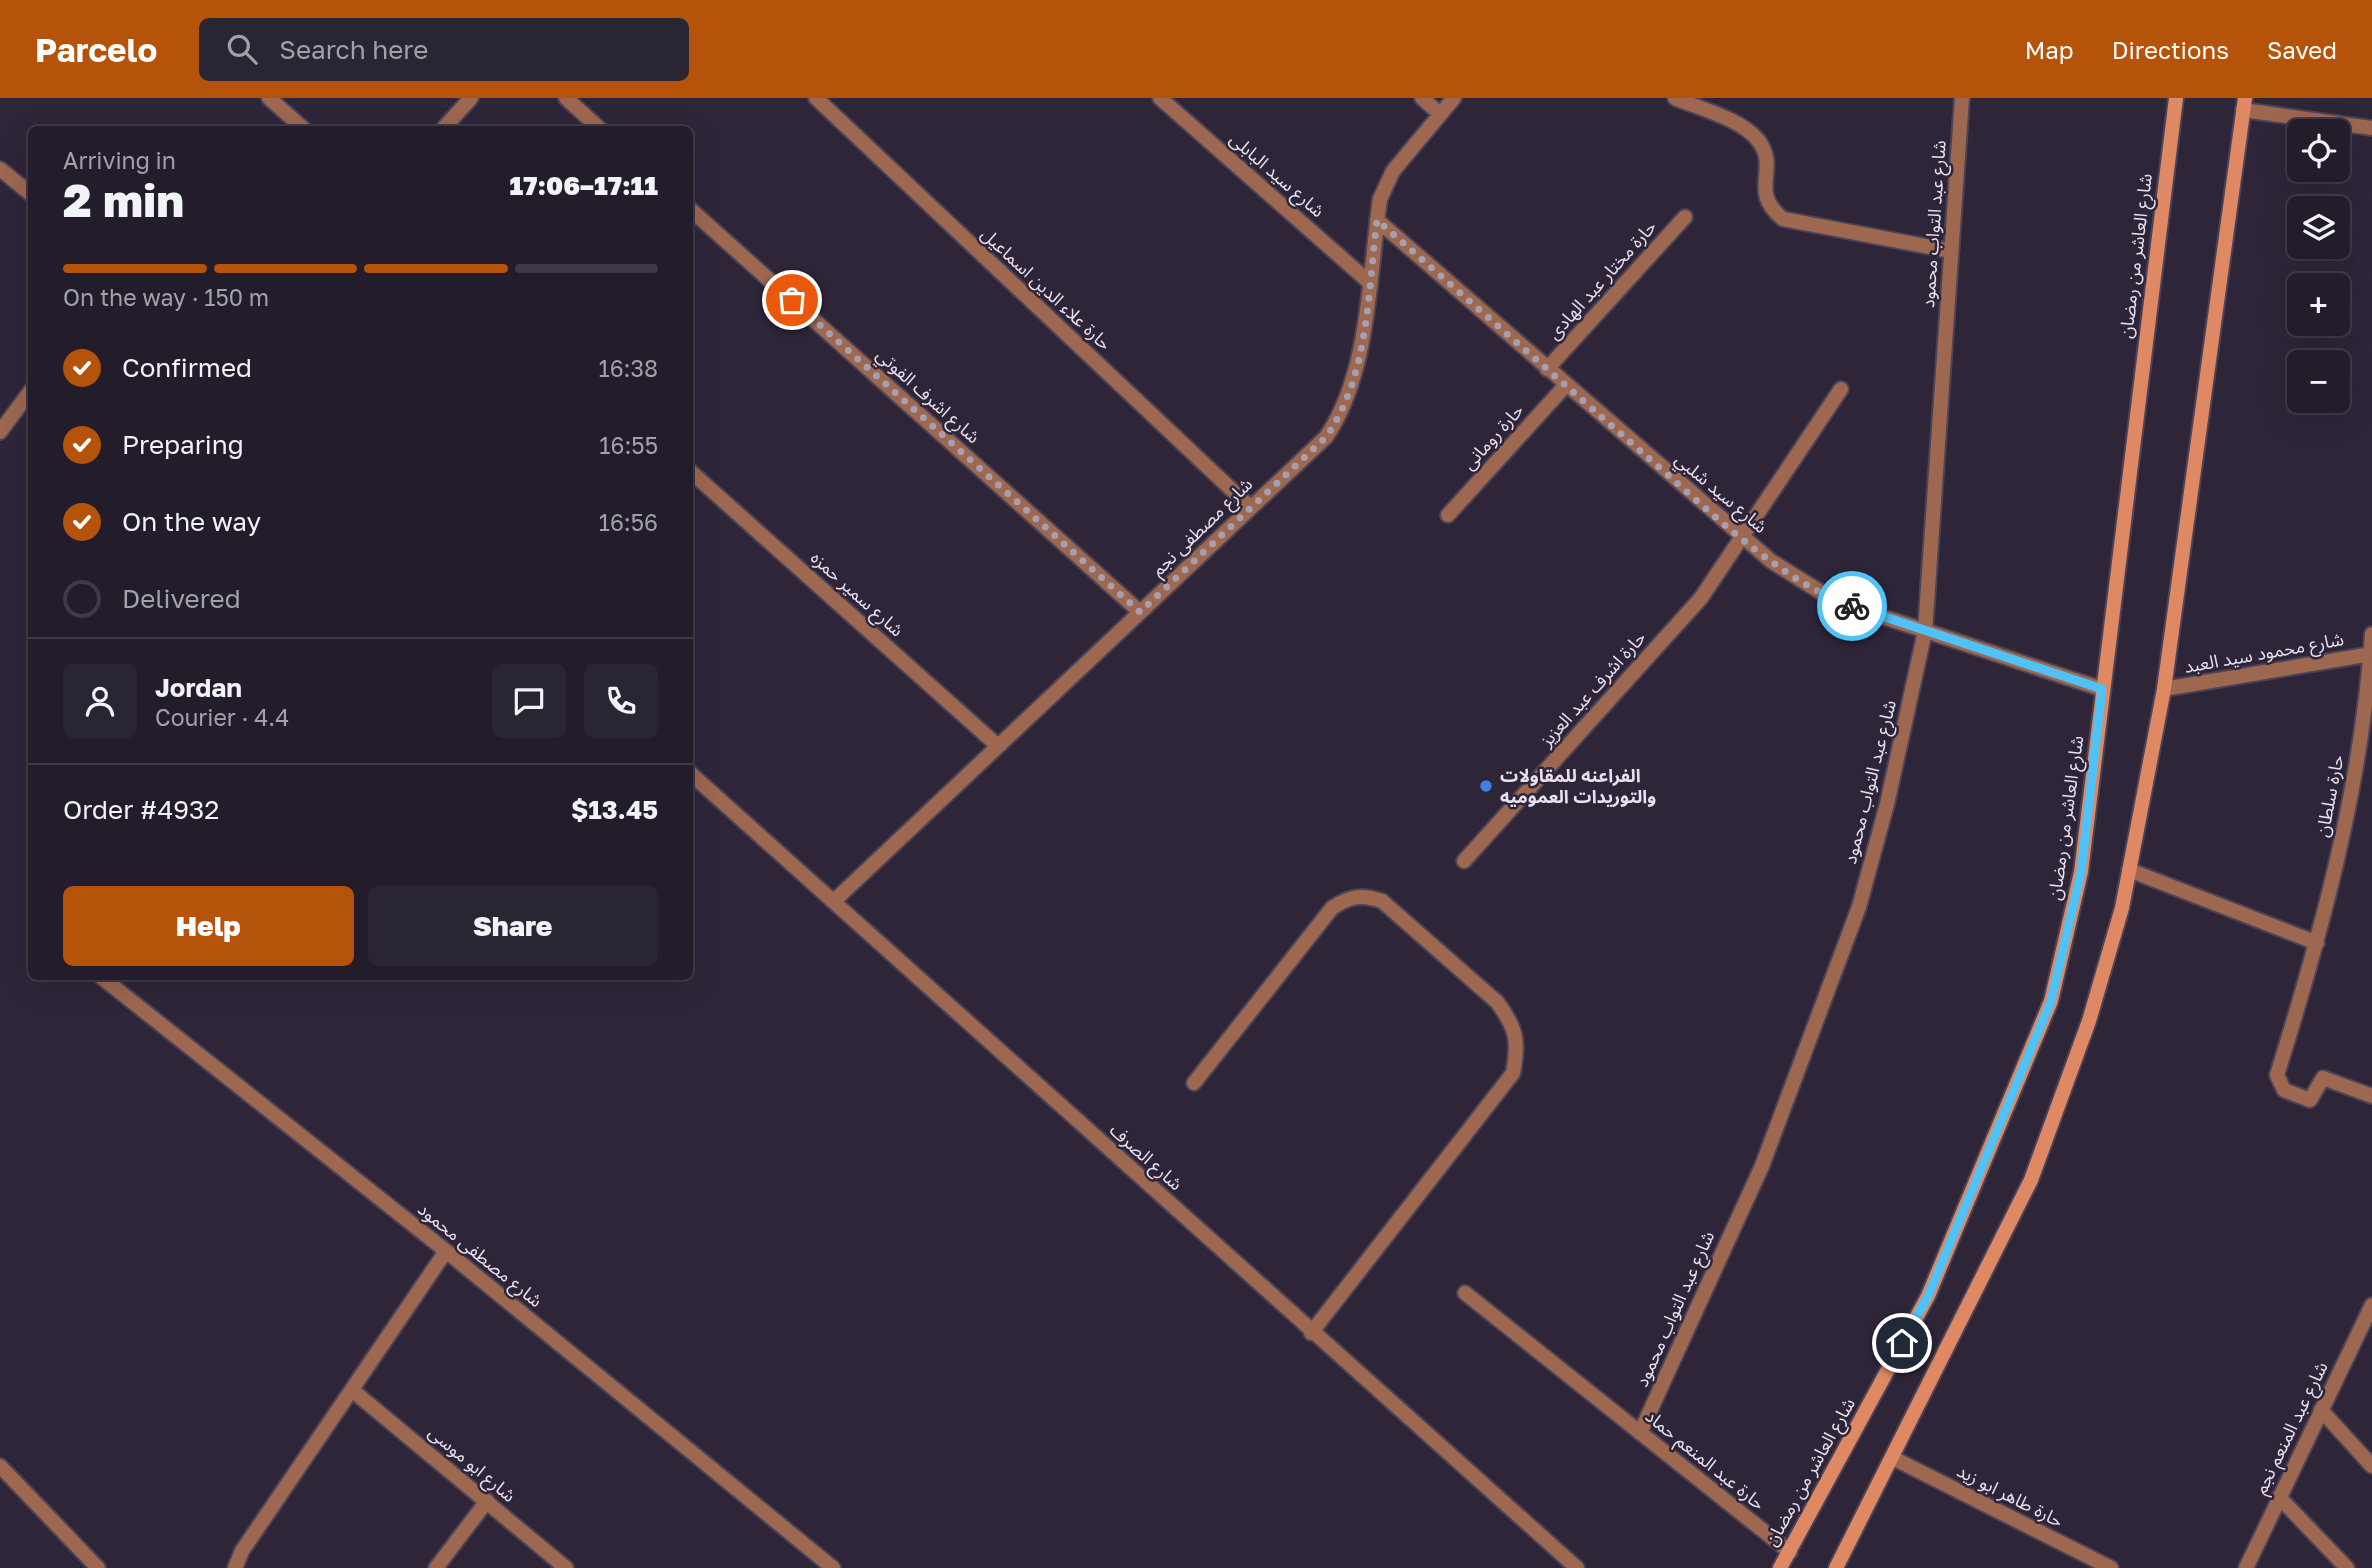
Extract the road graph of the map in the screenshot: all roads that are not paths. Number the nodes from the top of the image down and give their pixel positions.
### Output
1 (269, 98) edge
2 (471, 98) edge
3 (566, 98) edge
4 (816, 98) edge
5 (1160, 98) edge
6 (1422, 98) edge
7 (1454, 98) edge
8 (1675, 98) edge
9 (1962, 98) edge
10 (2176, 98) edge
11 (2244, 104) edge
12 (1440, 114) junction
13 (300, 126) edge
14 (446, 126) edge
15 (597, 126) edge
16 (2372, 128) edge
17 (0, 169) edge
18 (28, 192) edge
19 (693, 212) edge
20 (1685, 217) dead end
21 (1377, 220) junction
22 (1951, 251) junction
23 (1369, 282) junction
24 (1547, 369) junction
25 (1566, 385) junction
26 (1841, 389) dead end
27 (28, 394) edge
28 (0, 432) edge
29 (693, 474) edge
30 (1250, 507) junction
31 (1448, 515) dead end
32 (1743, 537) junction
33 (1140, 612) junction
34 (1925, 631) junction
35 (2372, 634) edge
36 (2371, 654) edge
37 (2102, 689) junction
38 (2164, 689) junction
39 (998, 746) junction
40 (693, 776) edge
41 (1464, 862) dead end
42 (2129, 870) junction
43 (834, 901) junction
44 (2317, 943) junction
45 (105, 980) edge
46 (1194, 1083) dead end
47 (2372, 1096) edge
48 (446, 1251) junction
49 (1465, 1293) dead end
50 (2372, 1305) edge
51 (1311, 1333) junction
52 (352, 1390) junction
53 (2321, 1410) junction
54 (1640, 1433) junction
55 (1893, 1458) junction
56 (0, 1466) edge
57 (2372, 1466) edge
58 (2279, 1497) junction
59 (486, 1500) junction
60 (1790, 1552) junction
61 (98, 1568) edge
62 (235, 1568) edge
63 (436, 1568) edge
64 (566, 1568) edge
65 (833, 1568) edge
66 (1577, 1568) edge
67 (1780, 1568) edge
68 (1836, 1568) edge
69 (2111, 1568) edge
70 (2246, 1568) edge
71 (2347, 1568) edge

1 - 13 street
2 - 14 street
3 - 15 street
4 - 30 street, حارة علاء الدين اسماعيل
5 - 23 street, شارع سيد البابلى
6 - 12 street
7 - 12 street, شارع مصطفى نجم
8 - 22 street
9 - 22 street, شارع عبد التواب محمود
10 - 37 main road, شارع العاشر من رمضان
11 - 16 street
11 - 38 main road
12 - 21 street, شارع مصطفى نجم
17 - 18 street
19 - 33 street, شارع اشرف الفوتي
20 - 24 street, حارة مختار عبد الهادى
21 - 23 street, شارع مصطفى نجم
21 - 24 street, شارع سيد شلبي
22 - 34 street, شارع عبد التواب محمود
23 - 30 street, شارع مصطفى نجم
24 - 25 street, شارع سيد شلبي
25 - 31 street, حارة رومانى
25 - 32 street, شارع سيد شلبي
26 - 32 street, حارة اشرف عبد العزيز
27 - 28 street
29 - 39 street, شارع سمير حمزه
30 - 33 street, شارع مصطفى نجم
32 - 34 street, شارع سيد شلبي
32 - 41 street, حارة اشرف عبد العزيز
33 - 39 street, شارع مصطفى نجم
34 - 37 street, شارع سيد شلبي
34 - 54 street, شارع عبد التواب محمود
35 - 36 street, شارع محمود سيد العبد
36 - 38 street, شارع محمود سيد العبد
36 - 44 street, حارة سلطان
37 - 60 main road, شارع العاشر من رمضان
38 - 42 main road
39 - 43 street, شارع مصطفى نجم
40 - 43 street, شارع الصرف
42 - 44 street
42 - 55 main road
43 - 51 street, شارع الصرف
44 - 47 street, حارة سلطان
45 - 48 street, شارع مصطفى محمود
46 - 51 street
48 - 52 street
48 - 65 street, شارع مصطفى محمود
49 - 54 street, حارة عبد المنعم حماد
50 - 53 street, شارع عبد المنعم نجم
51 - 66 street, شارع الصرف
52 - 59 street, شارع ابو موسى
52 - 62 street
53 - 57 street
53 - 58 street, شارع عبد المنعم نجم
54 - 60 street, حارة عبد المنعم حماد
55 - 68 main road
55 - 69 street, حارة طاهر ابو زيد
56 - 61 street
58 - 70 street, شارع عبد المنعم نجم
58 - 71 street
59 - 63 street
59 - 64 street, شارع ابو موسى
60 - 67 main road, شارع العاشر من رمضان

